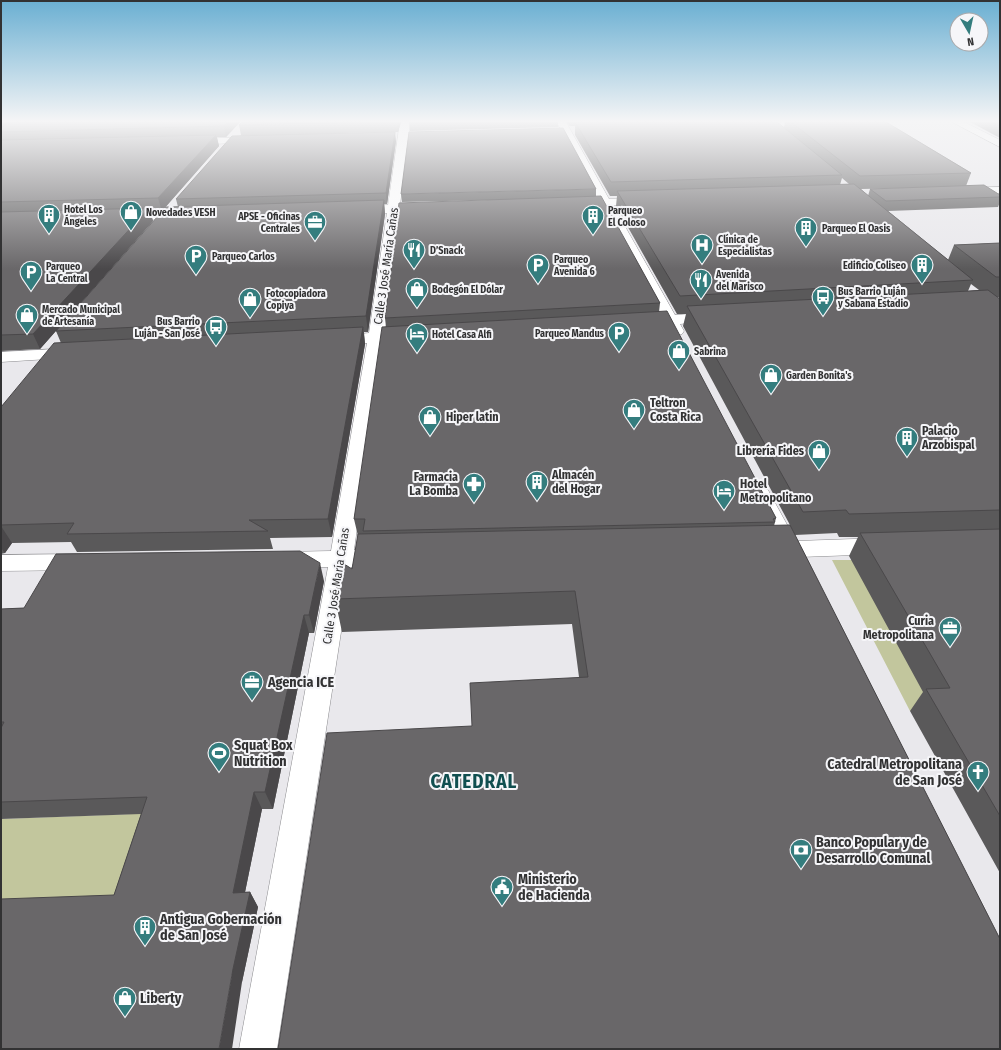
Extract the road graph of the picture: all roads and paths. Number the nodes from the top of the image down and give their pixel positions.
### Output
1 (399, 171) edge
2 (588, 171) edge
3 (1000, 190) edge
4 (953, 191) edge
5 (660, 200) edge
6 (605, 202) junction
7 (559, 204) edge
8 (175, 205) edge
9 (438, 208) edge
10 (394, 209) junction
11 (339, 211) edge
12 (197, 215) edge
13 (166, 216) junction
14 (111, 217) edge
15 (152, 231) edge
16 (732, 316) edge
17 (670, 319) junction
18 (630, 322) edge
19 (424, 335) edge
20 (376, 338) junction
21 (321, 340) edge
22 (684, 347) edge
23 (92, 352) edge
24 (1, 357) edge
25 (753, 480) edge
26 (906, 545) edge
27 (789, 549) junction
28 (750, 550) edge
29 (404, 558) edge
30 (341, 559) junction
31 (262, 560) edge
32 (104, 562) edge
33 (1, 563) edge
34 (800, 571) edge
35 (258, 1049) edge

1 - 10 street, Calle 3 José María Cañas
2 - 6 street
3 - 4 street
5 - 6 street
6 - 7 street
6 - 17 street
8 - 13 street
9 - 10 street
10 - 11 street
10 - 20 street, Calle 3 José María Cañas
12 - 13 street
13 - 14 street
13 - 15 street
16 - 17 street
17 - 18 street
17 - 22 street
19 - 20 street
20 - 21 street
20 - 30 street, Calle 3 José María Cañas
23 - 24 street
25 - 27 street
26 - 27 street
27 - 28 street
27 - 34 street
29 - 30 street
30 - 31 street
30 - 35 street, Calle 3 José María Cañas
32 - 33 street

